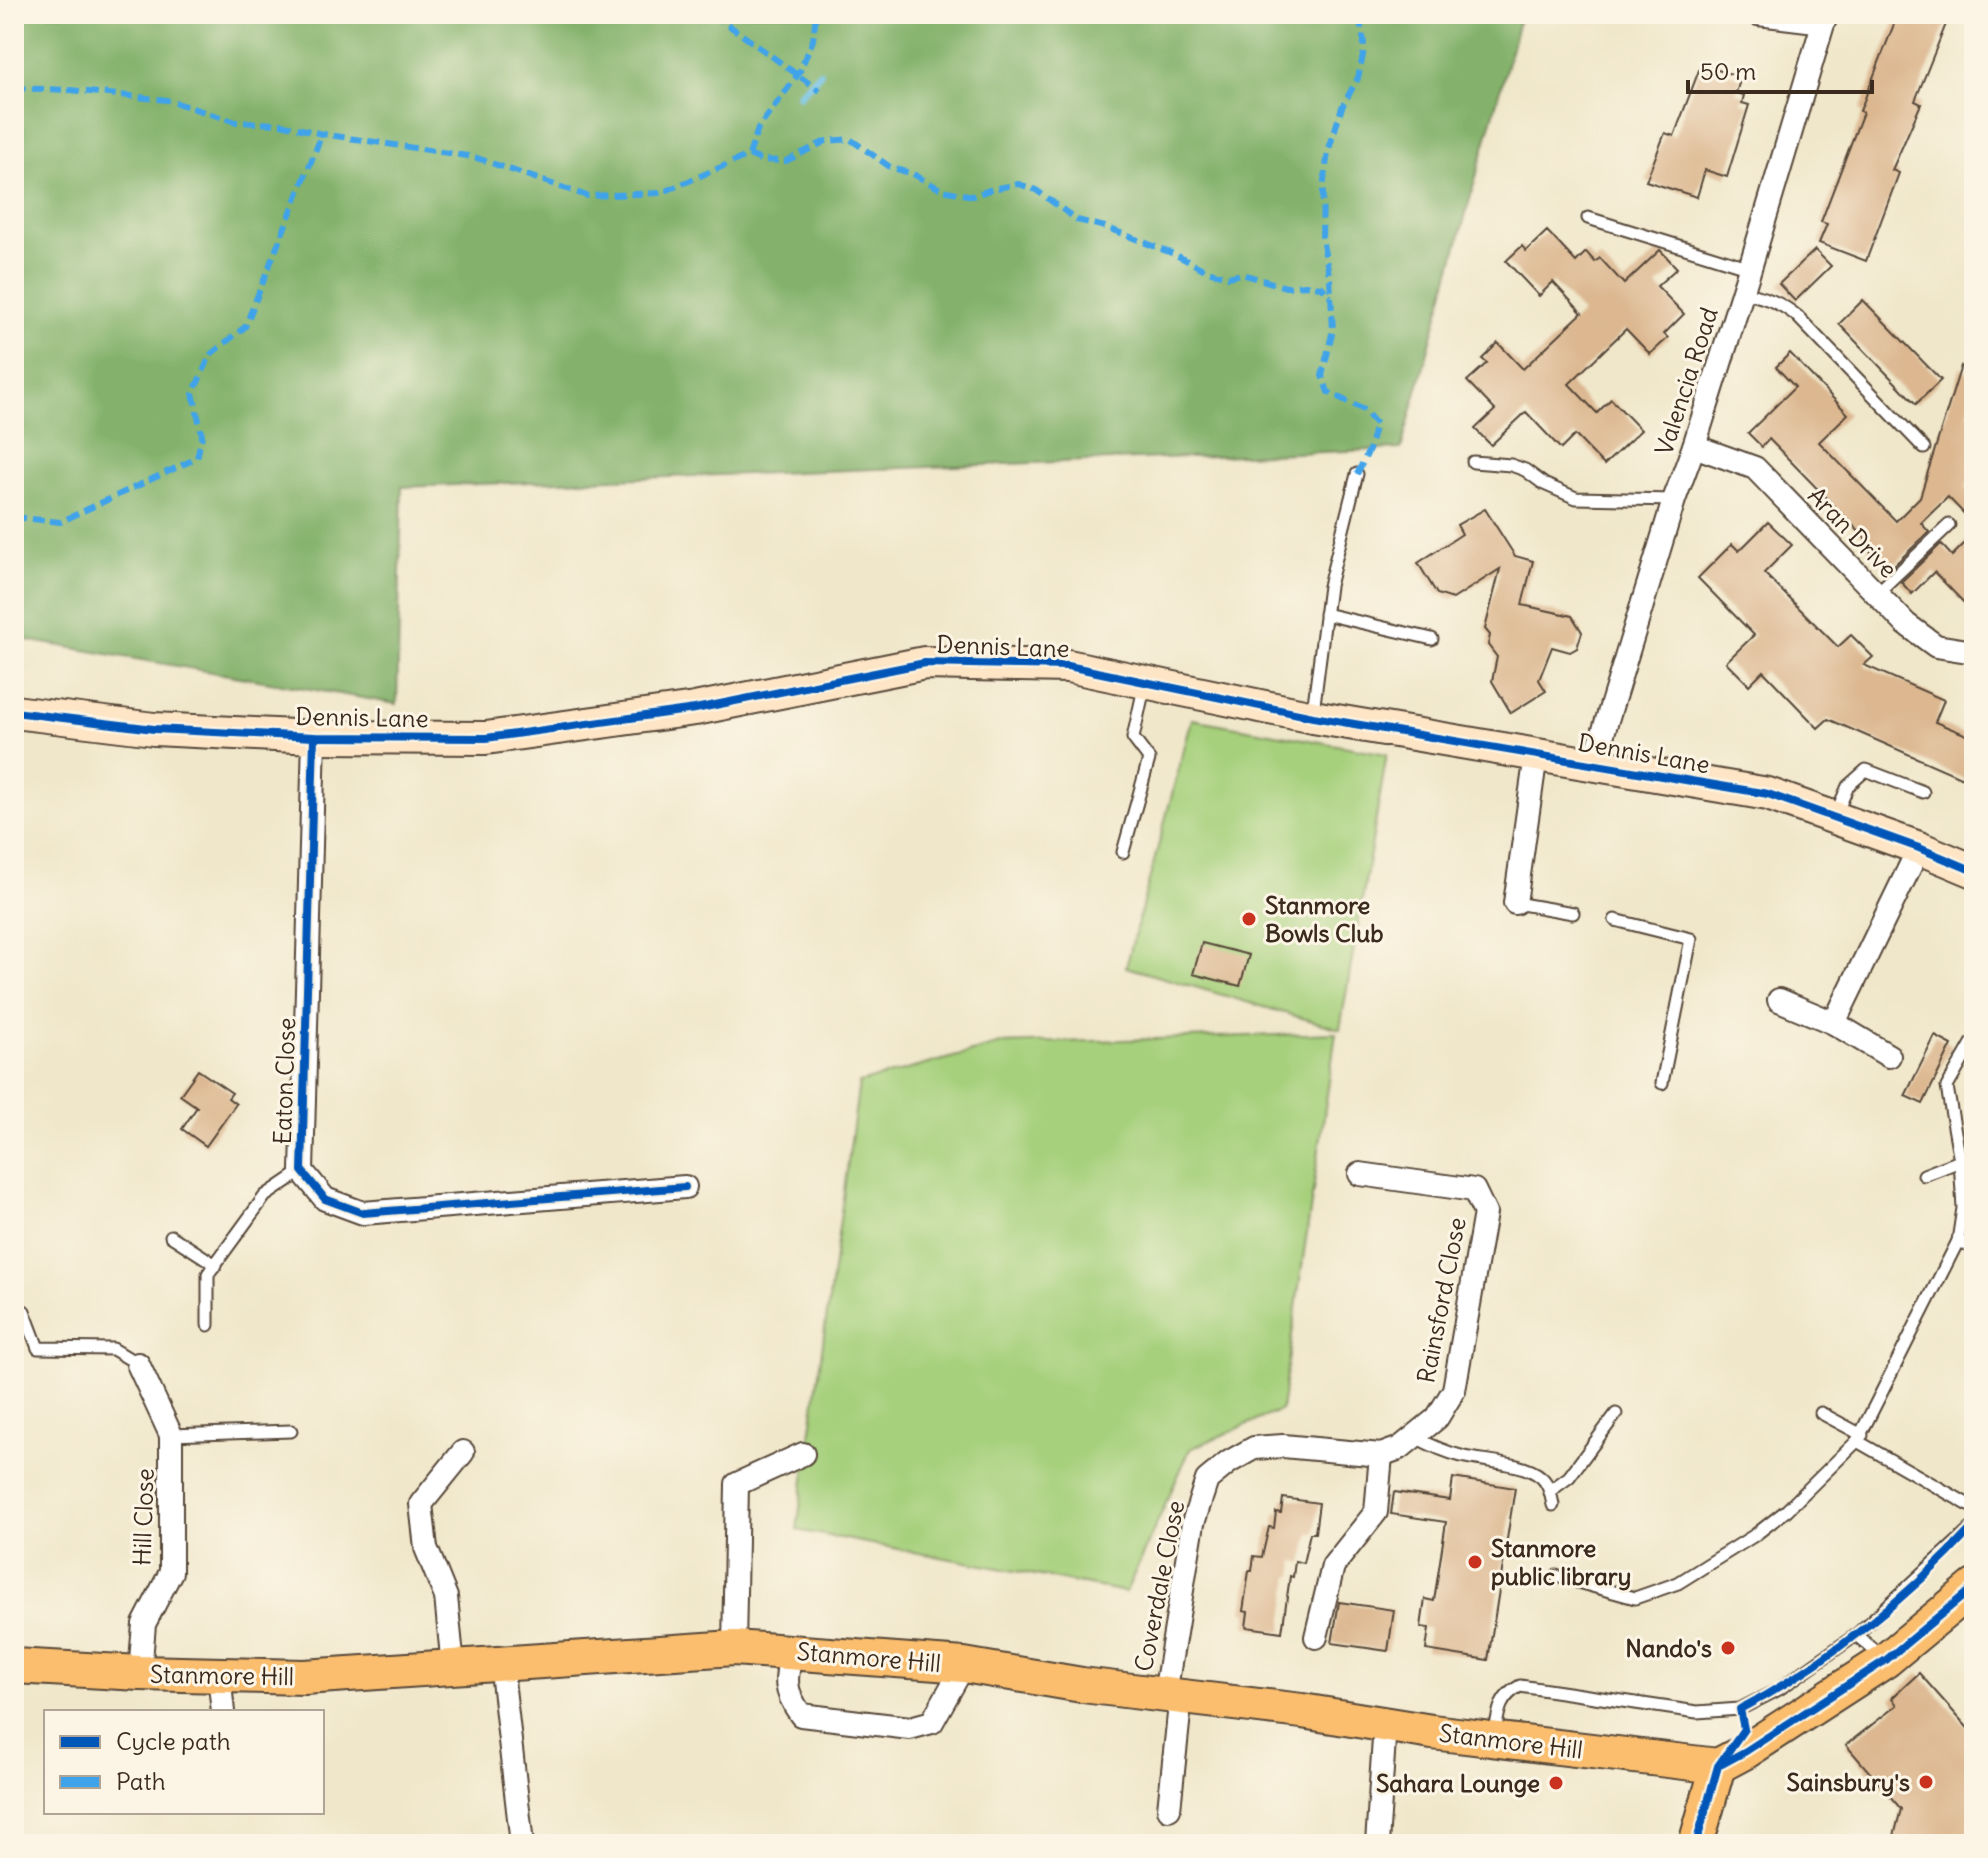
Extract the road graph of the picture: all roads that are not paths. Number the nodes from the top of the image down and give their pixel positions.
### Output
1 (1758, 14) edge
2 (1825, 18) edge
3 (1588, 218) dead end
4 (1750, 268) junction
5 (1742, 292) junction
6 (1694, 446) junction
7 (1924, 448) dead end
8 (1473, 462) dead end
9 (1357, 474) dead end
10 (1674, 500) junction
11 (1949, 525) dead end
12 (1876, 594) junction
13 (1325, 614) junction
14 (1432, 639) dead end
15 (1974, 652) edge
16 (1145, 683) junction
17 (14, 712) edge
18 (1313, 717) junction
19 (314, 737) junction
20 (1536, 755) junction
21 (1594, 763) junction
22 (1923, 792) dead end
23 (1834, 818) junction
24 (1919, 848) junction
25 (1123, 852) dead end
26 (1974, 871) edge
27 (1515, 903) joint
28 (1573, 913) dead end
29 (1615, 920) dead end
30 (1779, 1000) dead end
31 (1834, 1023) junction
32 (1974, 1040) edge
33 (1889, 1056) dead end
34 (1662, 1083) dead end
35 (1960, 1161) junction
36 (302, 1171) junction
37 (1360, 1174) dead end
38 (1924, 1175) dead end
39 (685, 1187) dead end
40 (171, 1236) dead end
41 (1958, 1241) junction
42 (1974, 1248) edge
43 (216, 1265) junction
44 (24, 1311) dead end
45 (208, 1325) dead end
46 (138, 1364) joint
47 (1821, 1413) dead end
48 (1616, 1414) dead end
49 (291, 1431) dead end
50 (171, 1435) junction
51 (1415, 1437) junction
52 (1859, 1438) junction
53 (463, 1452) dead end
54 (803, 1454) dead end
55 (1381, 1455) junction
56 (1550, 1491) junction
57 (1553, 1505) dead end
58 (1974, 1508) edge
59 (1974, 1526) edge
60 (1556, 1576) dead end
61 (1974, 1587) edge
62 (1856, 1635) junction
63 (1316, 1637) dead end
64 (734, 1648) junction
65 (793, 1650) junction
66 (1886, 1660) junction
67 (501, 1663) junction
68 (964, 1665) junction
69 (14, 1666) edge
70 (453, 1667) junction
71 (140, 1673) junction
72 (219, 1675) junction
73 (1173, 1694) junction
74 (223, 1710) edge
75 (1385, 1724) junction
76 (1494, 1739) junction
77 (1718, 1766) junction
78 (1169, 1809) dead end
79 (522, 1844) edge
80 (1377, 1844) edge
81 (1696, 1844) edge

1 - 2 street
2 - 4 street, Valencia Road
3 - 4 lane
4 - 5 street, Valencia Road
5 - 6 street, Valencia Road
5 - 7 lane
6 - 10 street, Valencia Road
6 - 12 street, Aran Drive
8 - 10 lane
9 - 13 lane
10 - 21 street, Valencia Road
11 - 12 lane
12 - 15 street, Aran Drive
13 - 14 lane
13 - 18 lane
16 - 18 street, Dennis Lane
16 - 19 street, Dennis Lane
16 - 25 lane
17 - 19 street, Dennis Lane
18 - 20 street, Dennis Lane
19 - 36 street, Eaton Close
20 - 21 street, Dennis Lane
20 - 27 street
21 - 23 street, Dennis Lane
22 - 23 lane
23 - 24 street, Dennis Lane
24 - 26 street, Dennis Lane
24 - 31 street
27 - 28 lane
29 - 34 lane
30 - 31 street
31 - 33 street
32 - 35 lane
35 - 38 lane
35 - 41 lane
36 - 39 street, Eaton Close
36 - 43 lane
37 - 51 street, Rainsford Close
40 - 43 lane
41 - 42 lane
41 - 52 lane
43 - 45 lane
44 - 46 lane
46 - 50 street, Hill Close
47 - 52 lane
48 - 56 lane
49 - 50 lane
50 - 71 street, Hill Close
51 - 55 street, Rainsford Close
51 - 56 lane
52 - 58 lane
52 - 60 lane
53 - 70 street
54 - 64 street
55 - 63 street
55 - 73 street, Coverdale Close
56 - 57 lane
59 - 62 lane
61 - 66 main road
62 - 66 lane
62 - 76 lane
64 - 65 main road, Stanmore Hill
64 - 67 main road, Stanmore Hill
65 - 68 main road, Stanmore Hill
65 - 68 street
66 - 77 main road
67 - 70 main road, Stanmore Hill
67 - 79 street
68 - 73 main road, Stanmore Hill
69 - 71 main road, Stanmore Hill
70 - 72 main road, Stanmore Hill
71 - 72 main road, Stanmore Hill
72 - 74 street
73 - 75 main road, Stanmore Hill
73 - 78 street, Coverdale Close
75 - 76 main road, Stanmore Hill
75 - 80 street
76 - 77 main road, Stanmore Hill
77 - 81 main road

